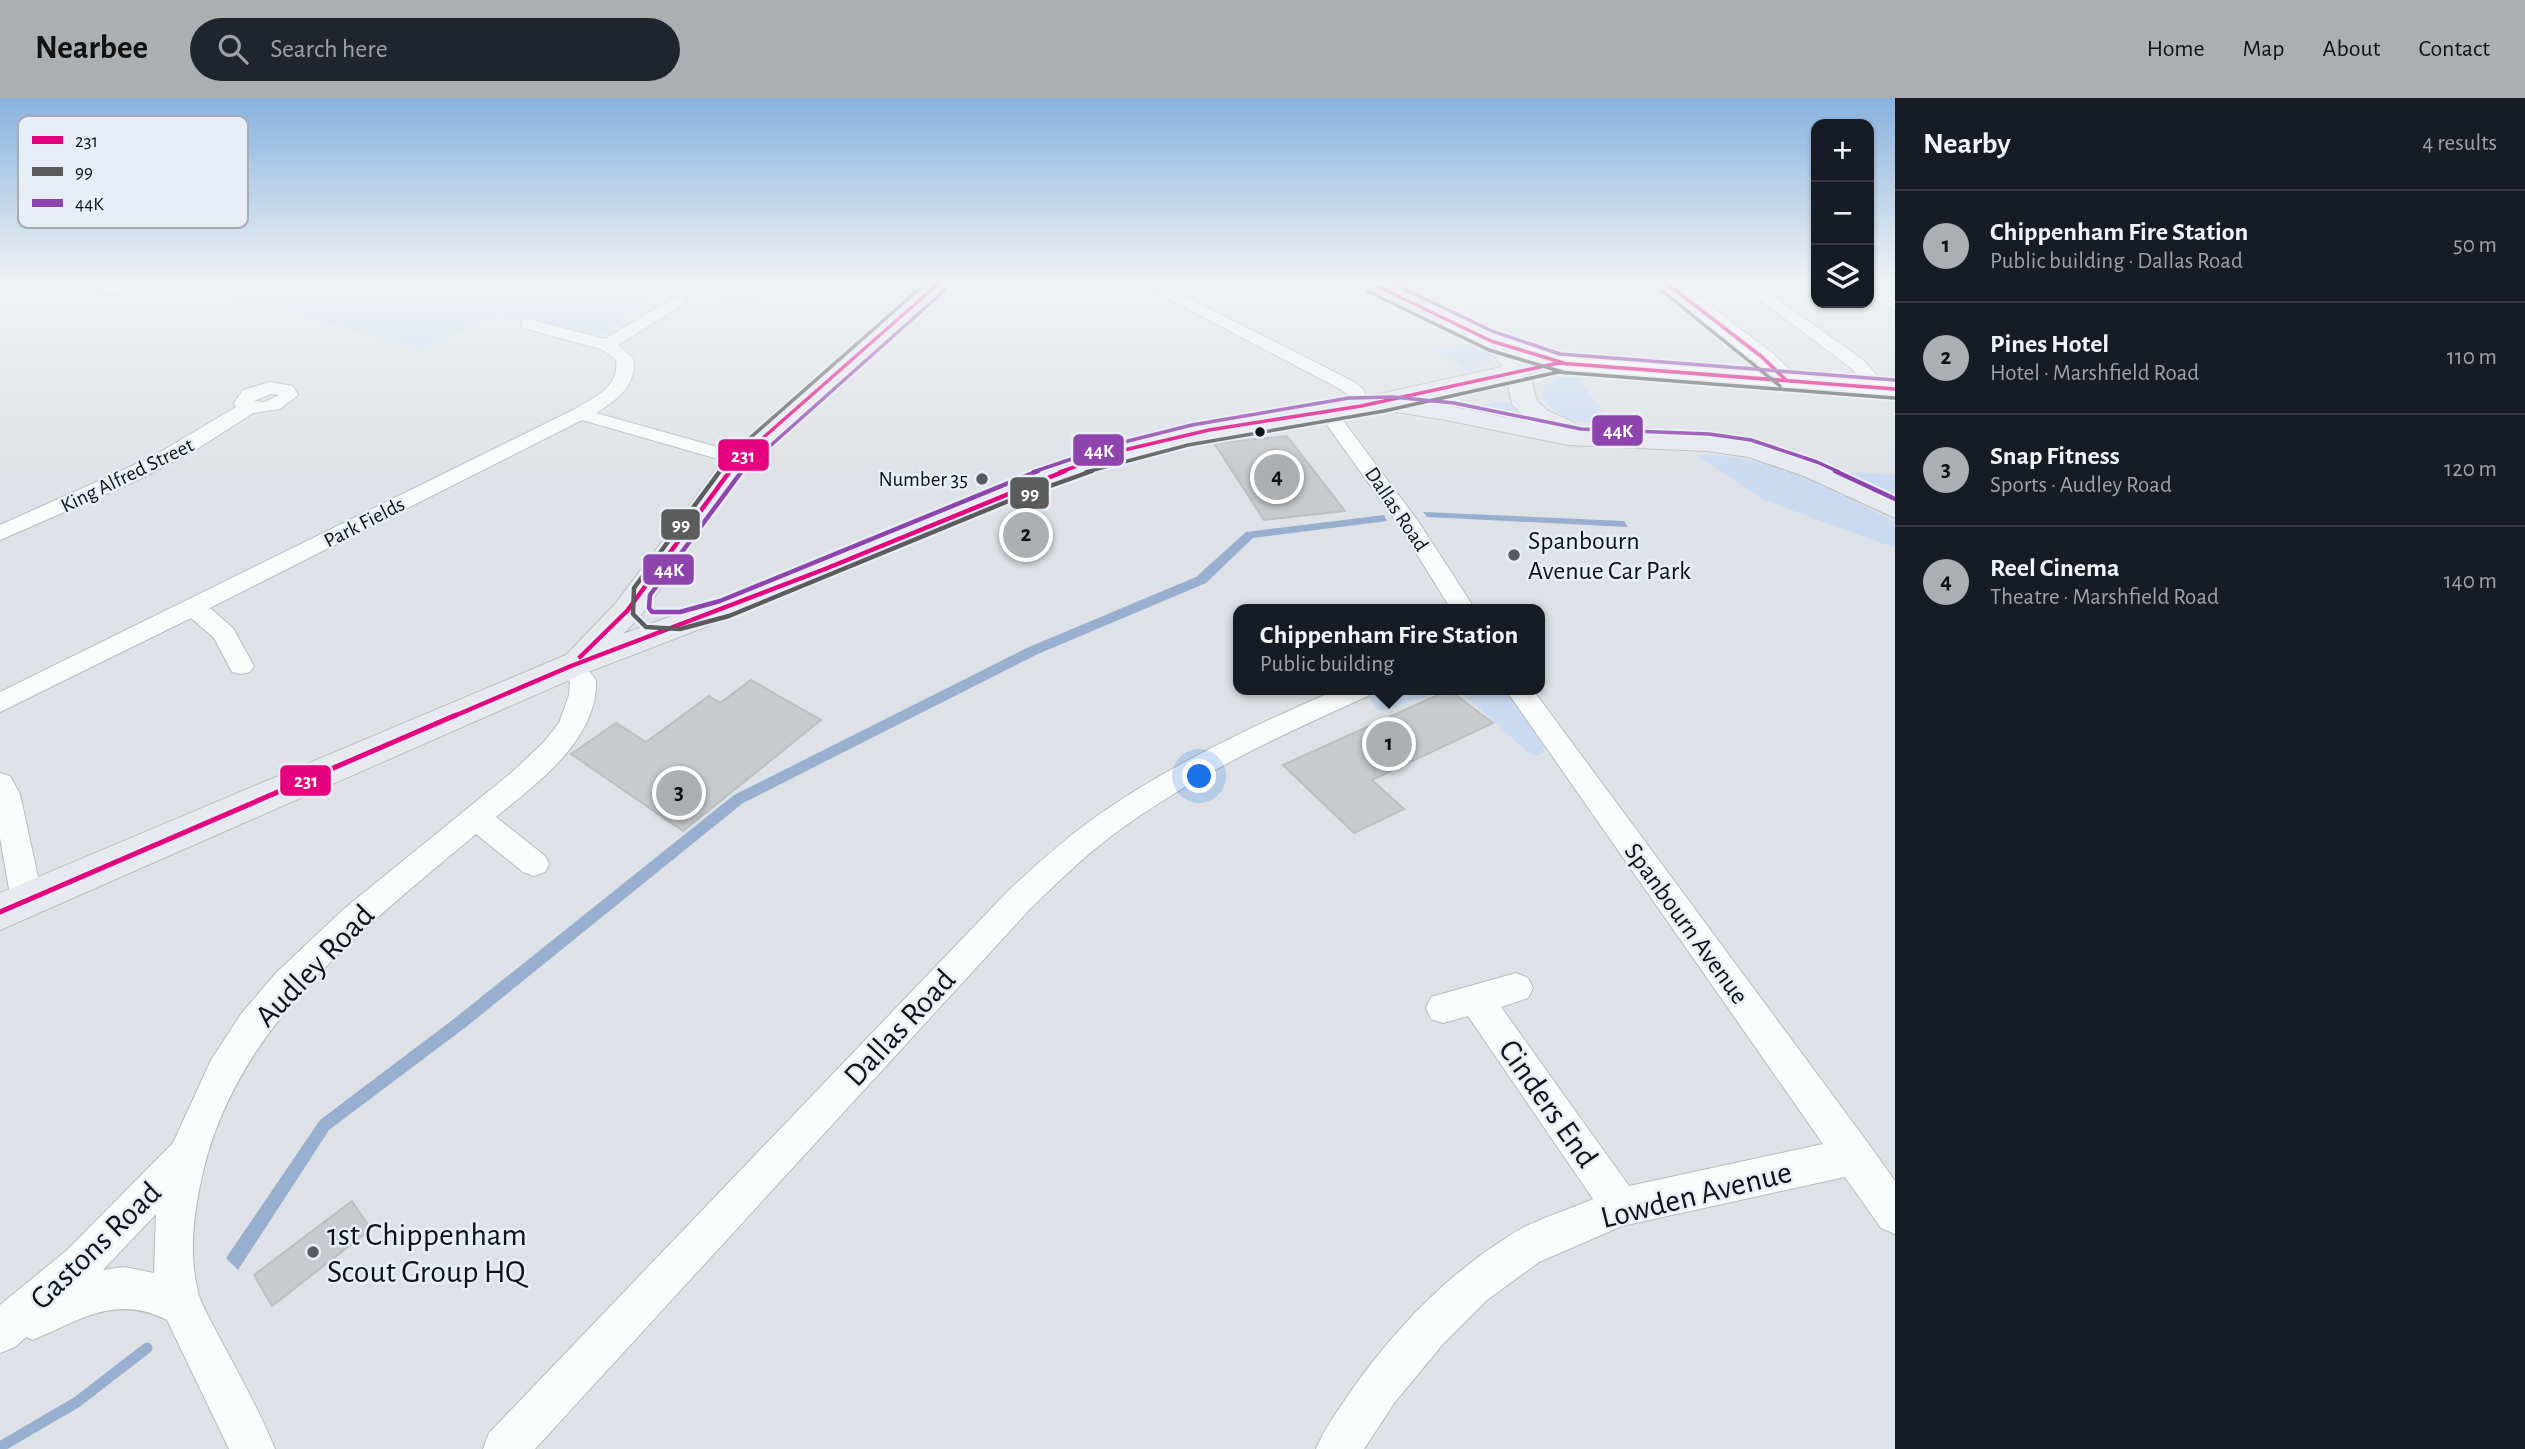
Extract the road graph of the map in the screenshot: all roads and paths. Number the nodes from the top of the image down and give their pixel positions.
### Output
1 (609, 346) edge
2 (867, 346) edge
3 (1269, 346) edge
4 (1498, 346) edge
5 (1509, 346) edge
6 (1747, 346) edge
7 (1832, 346) edge
8 (1558, 363) junction
9 (1508, 373) junction
10 (1786, 380) junction
11 (1887, 389) edge
12 (1361, 406) junction
13 (249, 407) dead end
14 (1326, 411) junction
15 (580, 414) junction
16 (1611, 439) junction
17 (739, 459) junction
18 (1895, 509) edge
19 (0, 533) edge
20 (642, 592) junction
21 (1460, 604) edge
22 (194, 607) junction
23 (695, 620) junction
24 (241, 666) dead end
25 (571, 666) junction
26 (1348, 695) edge
27 (1523, 695) edge
28 (0, 703) edge
29 (0, 783) edge
30 (475, 817) junction
31 (534, 864) dead end
32 (14, 906) edge
33 (1516, 988) dead end
34 (188, 1154) junction
35 (1854, 1156) junction
36 (1621, 1207) junction
37 (1895, 1214) edge
38 (182, 1306) junction
39 (0, 1335) edge
40 (253, 1449) edge
41 (505, 1449) edge
42 (1338, 1449) edge

1 - 15 street, Park Fields
2 - 17 main road
3 - 12 street
4 - 9 main road
5 - 8 street
6 - 10 street
7 - 11 street
8 - 9 street
8 - 10 street
9 - 12 main road
9 - 16 main road
10 - 11 street
12 - 14 main road
12 - 16 main road
13 - 19 street, King Alfred Street
14 - 21 street, Dallas Road
14 - 23 main road
15 - 17 street
15 - 22 street, Park Fields
16 - 18 main road
17 - 20 main road
20 - 23 main road
20 - 25 main road
22 - 24 street
22 - 28 street, Park Fields
23 - 25 main road
25 - 30 street, Audley Road
25 - 32 main road
26 - 41 street, Dallas Road
27 - 35 street, Spanbourn Avenue
29 - 32 street
30 - 31 street
30 - 34 street, Audley Road
33 - 36 street, Cinders End
34 - 38 street, Audley Road
34 - 39 street, Gastons Road
35 - 36 street, Lowden Avenue
35 - 37 street, Spanbourn Avenue
36 - 42 street, Lowden Avenue
38 - 39 street, Gastons Road
38 - 40 street, Audley Road

